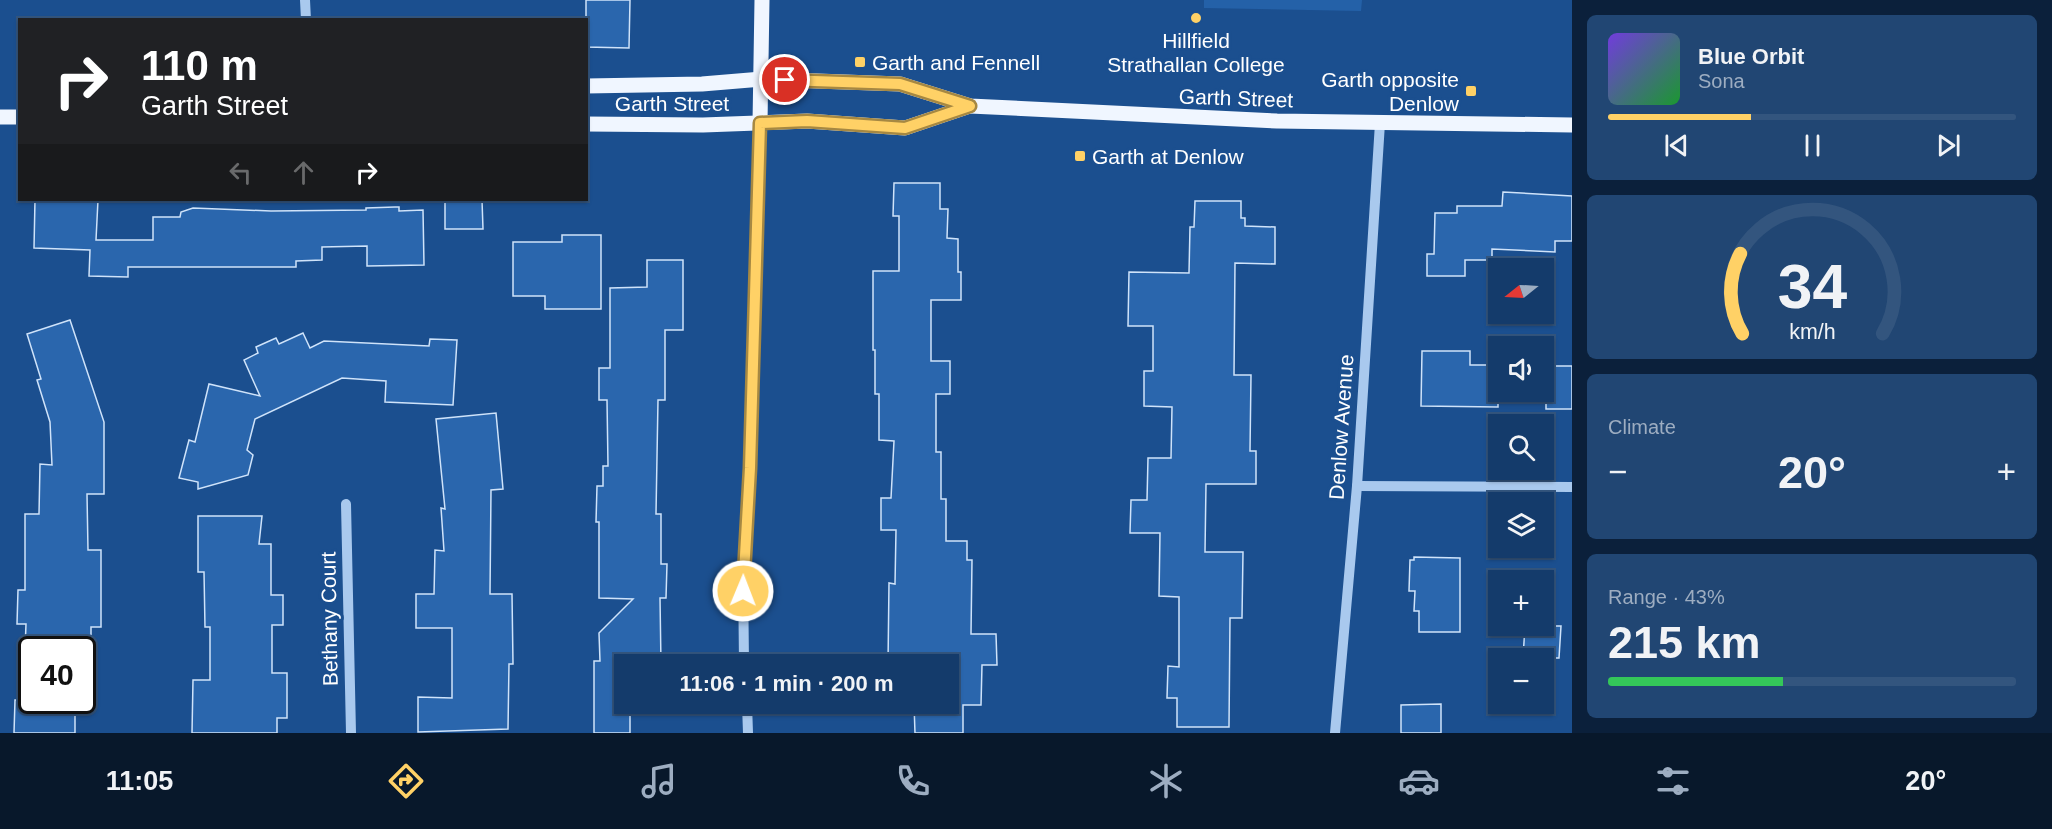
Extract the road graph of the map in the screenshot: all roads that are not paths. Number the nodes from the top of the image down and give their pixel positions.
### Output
1 (305, 0) edge
2 (762, 0) edge
3 (306, 18) edge
4 (762, 79) junction
5 (588, 86) edge
6 (970, 106) junction
7 (0, 117) edge
8 (18, 117) edge
9 (760, 123) junction
10 (1380, 123) junction
11 (588, 124) edge
12 (1572, 125) edge
13 (1357, 486) junction
14 (1572, 486) edge
15 (346, 504) dead end
16 (744, 654) edge
17 (747, 714) edge
18 (351, 733) edge
19 (748, 733) edge
20 (1335, 733) edge

1 - 3 street
2 - 4 main road
4 - 5 main road, Garth Street
4 - 6 main road, Garth Street
4 - 9 main road
6 - 9 main road, Garth Street
6 - 10 main road, Garth Street
7 - 8 main road
9 - 11 main road, Garth Street
9 - 16 street
10 - 12 main road, Garth Street
10 - 13 street, Denlow Avenue
13 - 14 street
13 - 20 street, Denlow Avenue
15 - 18 street, Bethany Court
17 - 19 street

